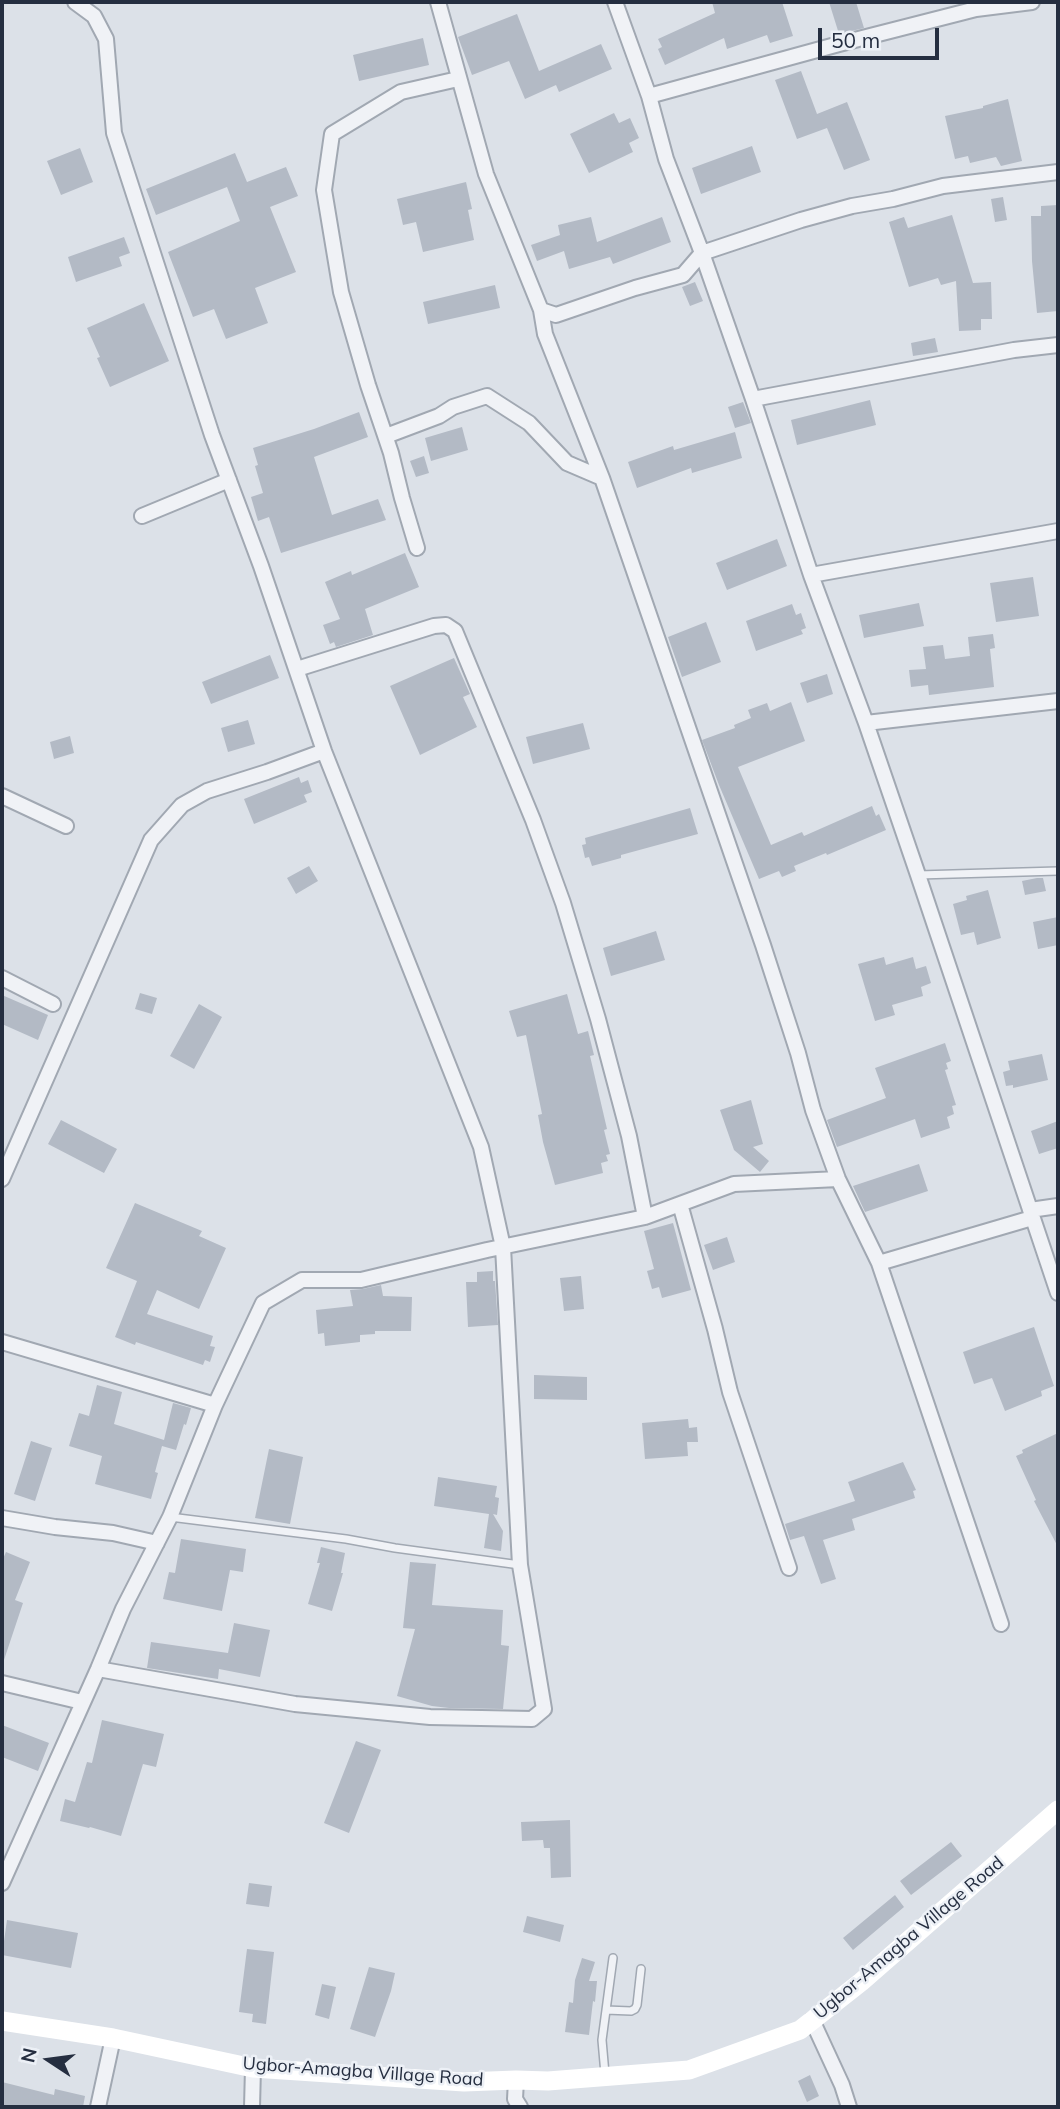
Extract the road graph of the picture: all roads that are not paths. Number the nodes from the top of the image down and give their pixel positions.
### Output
1 (75, 2) edge
2 (438, 2) edge
3 (615, 2) edge
4 (1032, 2) edge
5 (458, 79) junction
6 (649, 96) junction
7 (1058, 172) edge
8 (702, 253) junction
9 (541, 310) junction
10 (1058, 345) edge
11 (753, 400) junction
12 (386, 436) junction
13 (602, 478) junction
14 (229, 480) junction
15 (142, 516) dead end
16 (1058, 531) edge
17 (417, 548) dead end
18 (811, 575) junction
19 (297, 669) junction
20 (1058, 701) edge
21 (866, 723) junction
22 (324, 751) junction
23 (2, 796) edge
24 (66, 826) dead end
25 (1058, 871) edge
26 (918, 875) junction
27 (2, 978) edge
28 (53, 1004) dead end
29 (3, 1173) edge
30 (838, 1178) junction
31 (680, 1204) junction
32 (1058, 1206) edge
33 (1031, 1214) junction
34 (645, 1217) junction
35 (503, 1247) junction
36 (879, 1263) junction
37 (1058, 1293) edge
38 (2, 1342) edge
39 (215, 1405) junction
40 (170, 1517) junction
41 (2, 1518) edge
42 (157, 1543) junction
43 (520, 1565) junction
44 (789, 1568) dead end
45 (1001, 1624) dead end
46 (99, 1669) junction
47 (2, 1683) edge
48 (82, 1702) junction
49 (1058, 1810) edge
50 (2, 1883) edge
51 (613, 1958) dead end
52 (641, 1969) dead end
53 (606, 2010) junction
54 (812, 2020) junction
55 (2, 2021) edge
56 (113, 2038) junction
57 (253, 2068) junction
58 (605, 2078) junction
59 (516, 2080) junction
60 (98, 2107) edge
61 (252, 2107) edge
62 (520, 2107) edge
63 (849, 2107) edge

1 - 14 street
2 - 5 street
3 - 6 street
4 - 6 street
5 - 9 street
5 - 12 street
6 - 8 street
7 - 8 street
8 - 9 street
8 - 11 street
9 - 13 street
10 - 11 street
11 - 18 street
12 - 13 street
12 - 17 street
13 - 30 street
14 - 15 street
14 - 19 street
16 - 18 street
18 - 21 street
19 - 22 street
19 - 34 street
20 - 21 street
21 - 26 street
22 - 29 street
22 - 35 street
23 - 24 street
25 - 26 lane
26 - 33 street
27 - 28 street
30 - 31 street
30 - 36 street
31 - 34 street
31 - 44 street
32 - 33 street
33 - 36 street
33 - 37 street
34 - 35 street
35 - 39 street
35 - 43 street
36 - 45 street
38 - 39 street
39 - 40 street
40 - 42 street
40 - 43 lane
41 - 42 street
42 - 46 street
43 - 46 street
46 - 48 street
47 - 48 street
48 - 50 street
49 - 54 street, Ugbor-Amagba Village Road
51 - 53 lane
52 - 53 lane
53 - 58 lane
54 - 58 street, Ugbor-Amagba Village Road
54 - 63 street
55 - 56 street, Ugbor-Amagba Village Road
56 - 57 street, Ugbor-Amagba Village Road
56 - 60 street
57 - 59 street, Ugbor-Amagba Village Road
57 - 61 street
58 - 59 street, Ugbor-Amagba Village Road
59 - 62 street

